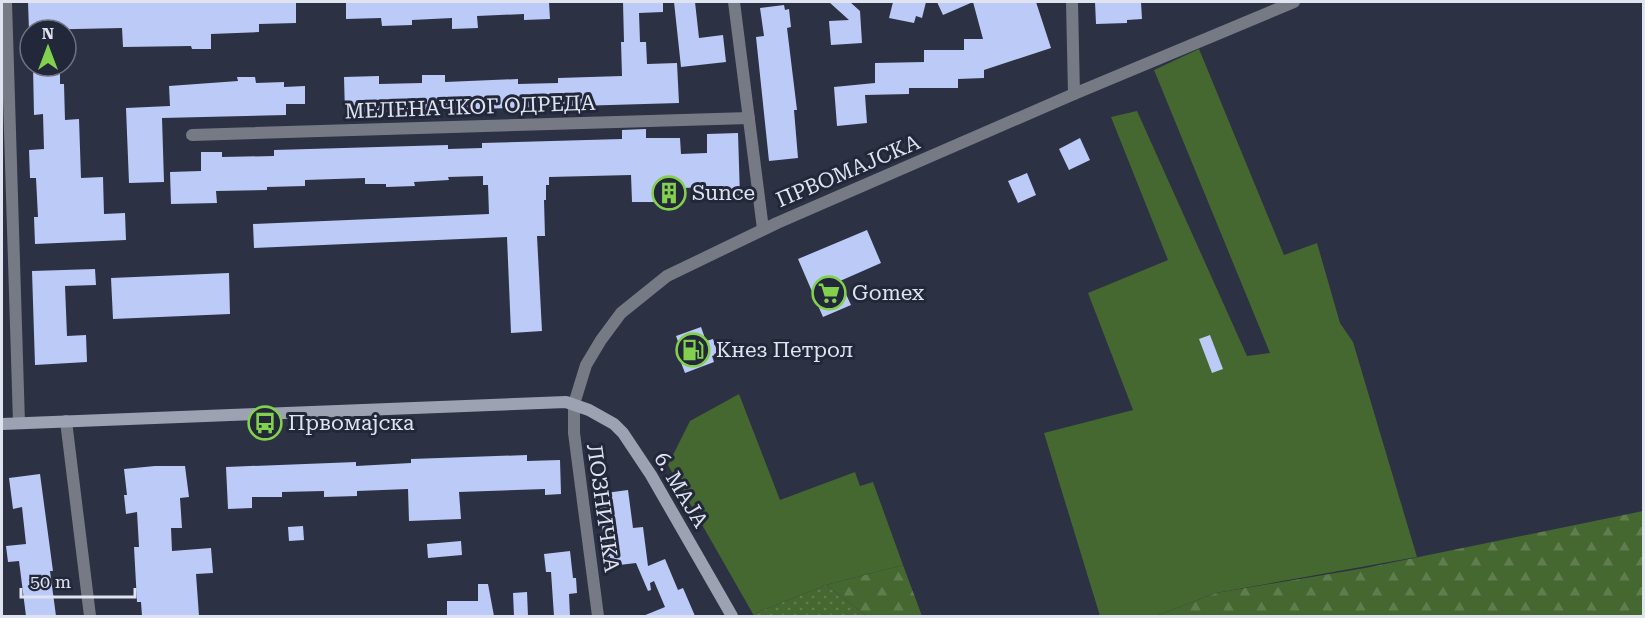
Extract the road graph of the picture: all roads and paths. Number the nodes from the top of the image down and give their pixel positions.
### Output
1 (6, 2) edge
2 (734, 2) edge
3 (1072, 2) edge
4 (1294, 2) edge
5 (1074, 94) junction
6 (749, 118) junction
7 (192, 135) dead end
8 (763, 229) junction
9 (8, 236) edge
10 (574, 405) junction
11 (66, 421) junction
12 (2, 423) edge
13 (19, 423) junction
14 (90, 616) edge
15 (598, 616) edge
16 (732, 616) edge

1 - 9 street
2 - 6 street
3 - 5 street
4 - 5 street, ПРВОМАЈСКА
5 - 8 street, ПРВОМАЈСКА
6 - 7 street, МЕЛЕНАЧКОГ ОДРЕДА
6 - 8 street
8 - 10 street, ПРВОМАЈСКА
9 - 13 street
10 - 11 street
10 - 15 street, ЛОЗНИЧКА
10 - 16 street, 6. МАЈА
11 - 13 street
11 - 14 street
12 - 13 street

